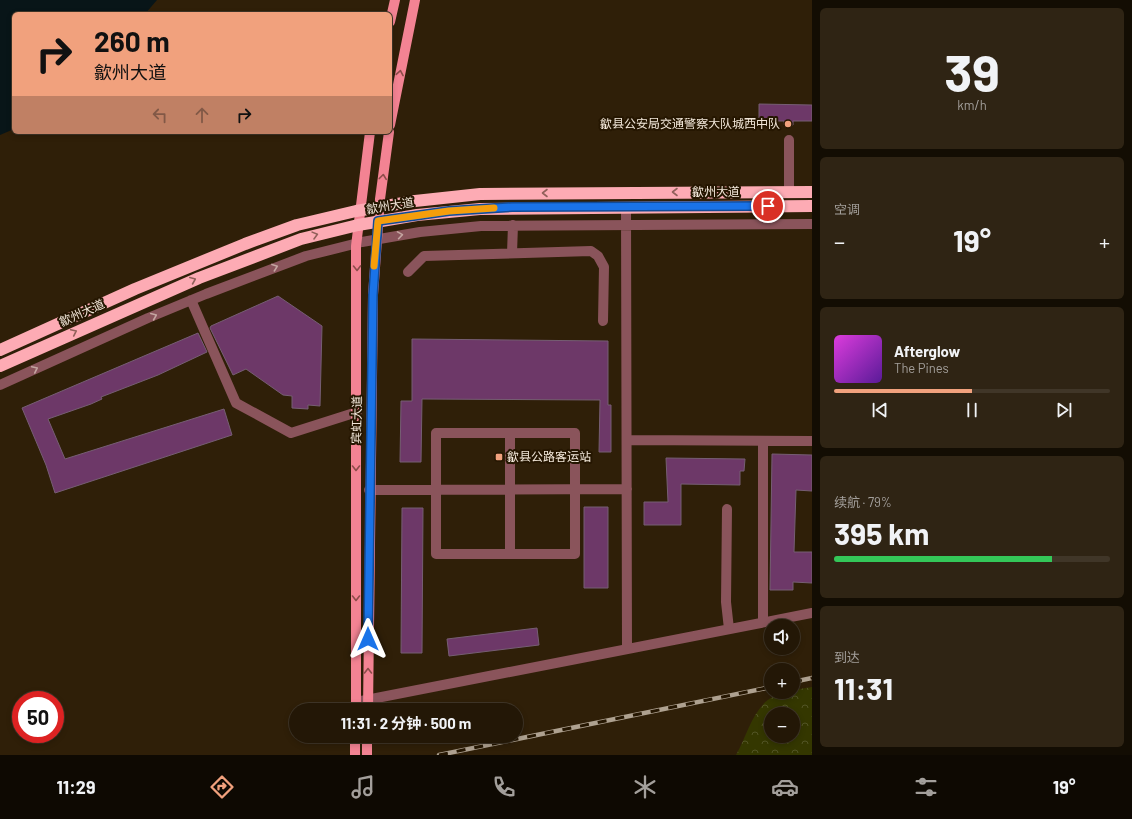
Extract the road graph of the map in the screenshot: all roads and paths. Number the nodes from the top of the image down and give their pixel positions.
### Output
1 (395, 0) edge
2 (415, 0) edge
3 (392, 13) edge
4 (392, 115) edge
5 (370, 134) edge
6 (389, 134) edge
7 (789, 140) dead end
8 (789, 192) junction
9 (812, 192) edge
10 (379, 206) junction
11 (626, 206) junction
12 (812, 206) edge
13 (360, 210) junction
14 (378, 221) junction
15 (626, 224) junction
16 (812, 224) edge
17 (358, 225) junction
18 (513, 225) junction
19 (376, 239) junction
20 (357, 243) junction
21 (512, 253) junction
22 (408, 272) dead end
23 (191, 300) junction
24 (603, 321) dead end
25 (0, 350) edge
26 (0, 366) edge
27 (0, 386) edge
28 (357, 412) junction
29 (510, 433) junction
30 (627, 440) junction
31 (763, 441) junction
32 (812, 441) edge
33 (627, 489) junction
34 (369, 490) junction
35 (436, 490) junction
36 (510, 490) junction
37 (575, 490) junction
38 (727, 509) dead end
39 (510, 554) junction
40 (812, 613) edge
41 (763, 622) junction
42 (729, 629) junction
43 (627, 649) junction
44 (356, 703) edge
45 (368, 703) edge
46 (377, 703) edge
47 (355, 743) edge
48 (367, 743) edge
49 (355, 755) edge
50 (367, 755) edge

1 - 3 main road
4 -> 2 main road
5 - 13 main road, 宾虹大道
10 -> 6 main road, 宾虹大道
7 - 8 street
8 - 9 highway, 歙州大道
8 -> 10 highway, 歙州大道
10 - 13 highway, 歙州大道
10 - 14 main road, 宾虹大道
11 - 12 highway, 歙州大道
11 - 14 highway, 歙州大道
11 - 15 street
13 - 17 main road, 宾虹大道
13 - 25 highway, 歙州大道
14 - 17 highway, 歙州大道
14 - 19 main road, 宾虹大道
15 - 16 street
15 - 18 street
15 - 30 street
17 - 20 main road, 宾虹大道
26 -> 17 highway, 歙州大道
19 -> 18 street
18 - 21 street
19 - 20 street
19 - 34 main road, 宾虹大道
23 -> 20 street
20 -> 28 main road, 宾虹大道
21 - 22 street
21 - 24 street
27 -> 23 street
23 - 28 street
28 -> 44 main road, 宾虹大道
29 - 35 street
29 - 36 street
29 - 37 street
30 - 31 street
30 - 33 street
31 - 32 street
31 - 41 street
33 - 37 street
33 - 43 street
34 - 35 street
45 -> 34 main road, 宾虹大道
35 - 36 street
35 - 39 street
36 - 37 street
36 - 39 street
37 - 39 street
38 - 42 street
40 - 41 street
41 - 42 street
42 - 43 street
43 - 46 street
47 - 49 main road
48 - 50 main road

